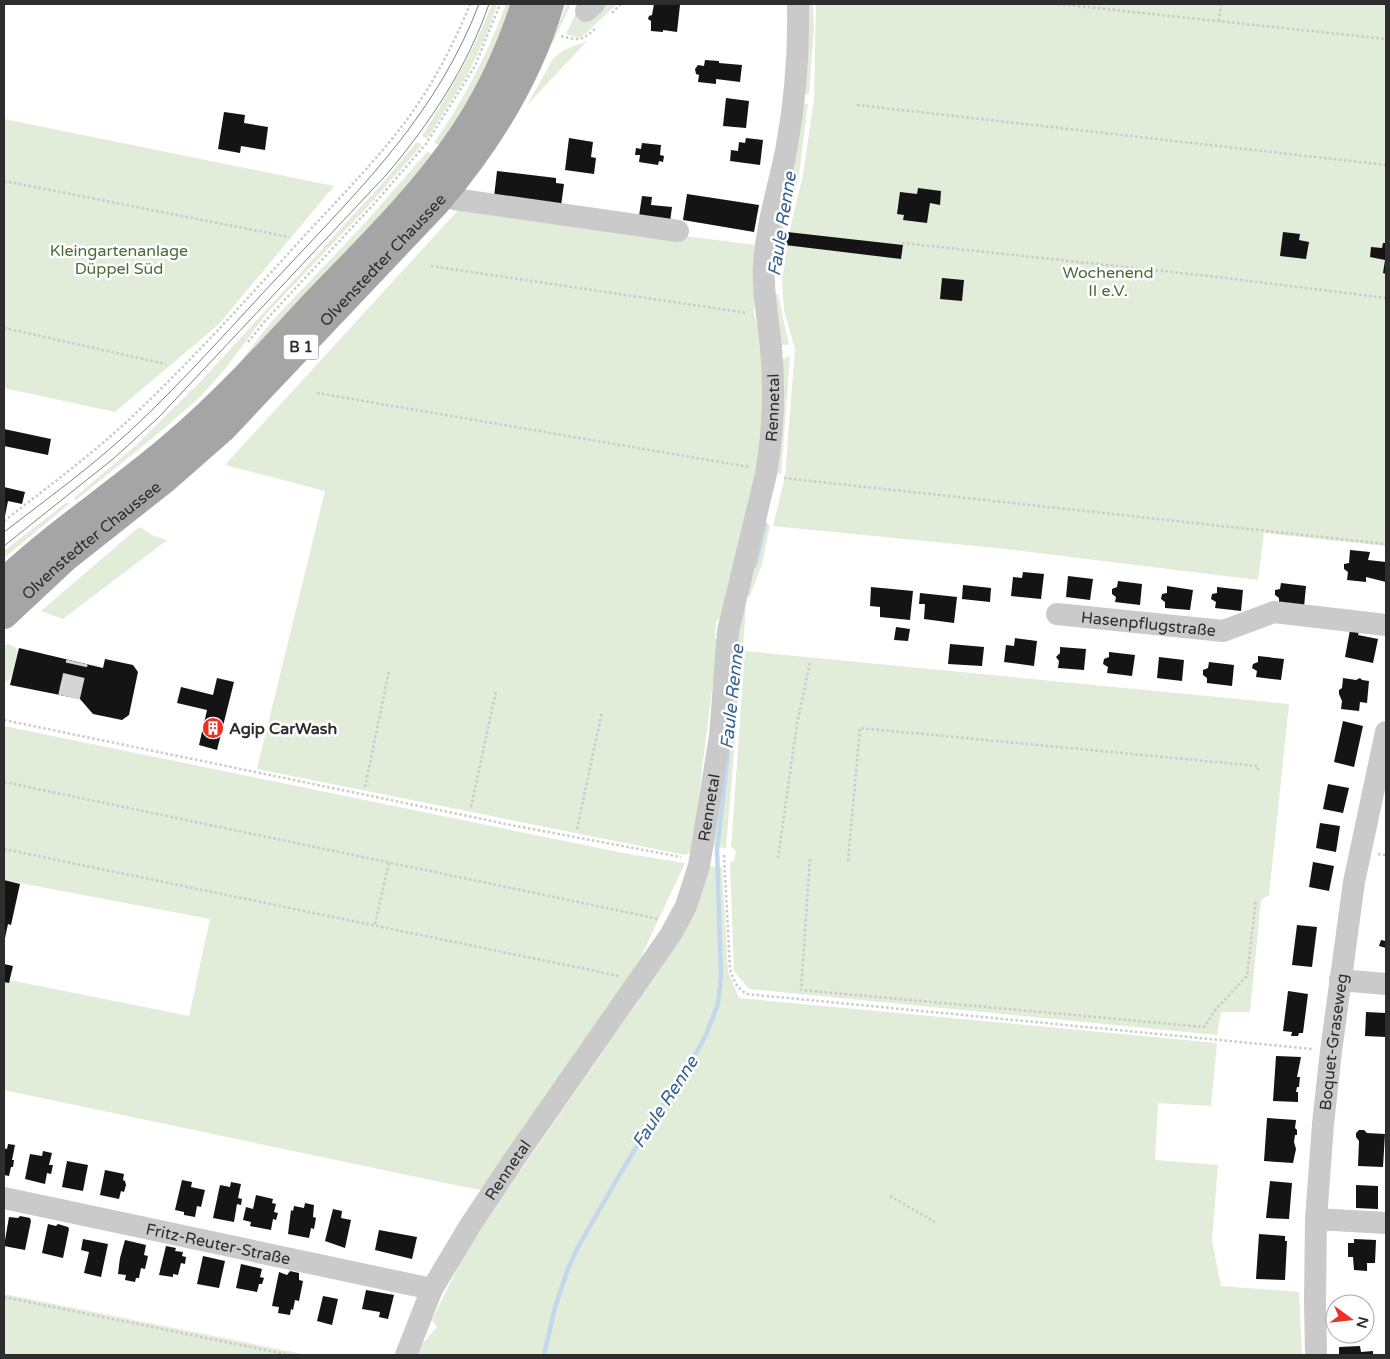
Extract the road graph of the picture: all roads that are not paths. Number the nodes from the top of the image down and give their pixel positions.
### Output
1 (525, 4) edge
2 (550, 4) edge
3 (798, 4) edge
4 (447, 191) junction
5 (678, 231) dead end
6 (4, 582) edge
7 (1057, 614) dead end
8 (4, 615) edge
9 (1386, 625) edge
10 (1386, 732) edge
11 (1340, 980) junction
12 (1386, 984) edge
13 (4, 1198) edge
14 (1316, 1219) junction
15 (1386, 1223) edge
16 (432, 1289) junction
17 (406, 1355) edge
18 (1316, 1355) edge

1 - 6 main road, Olvenstedter Chaussee / B 1
2 - 4 main road, Olvenstedter Chaussee / B 1
3 - 16 street, Rennetal
4 - 5 street
4 - 8 main road, Olvenstedter Chaussee / B 1
7 - 9 street, Hasenpflugstraße
10 - 11 street, Boquet-Graseweg
11 - 12 street
11 - 14 street, Boquet-Graseweg
13 - 16 street, Fritz-Reuter-Straße
14 - 15 street
14 - 18 street, Boquet-Graseweg
16 - 17 street, Rennetal

